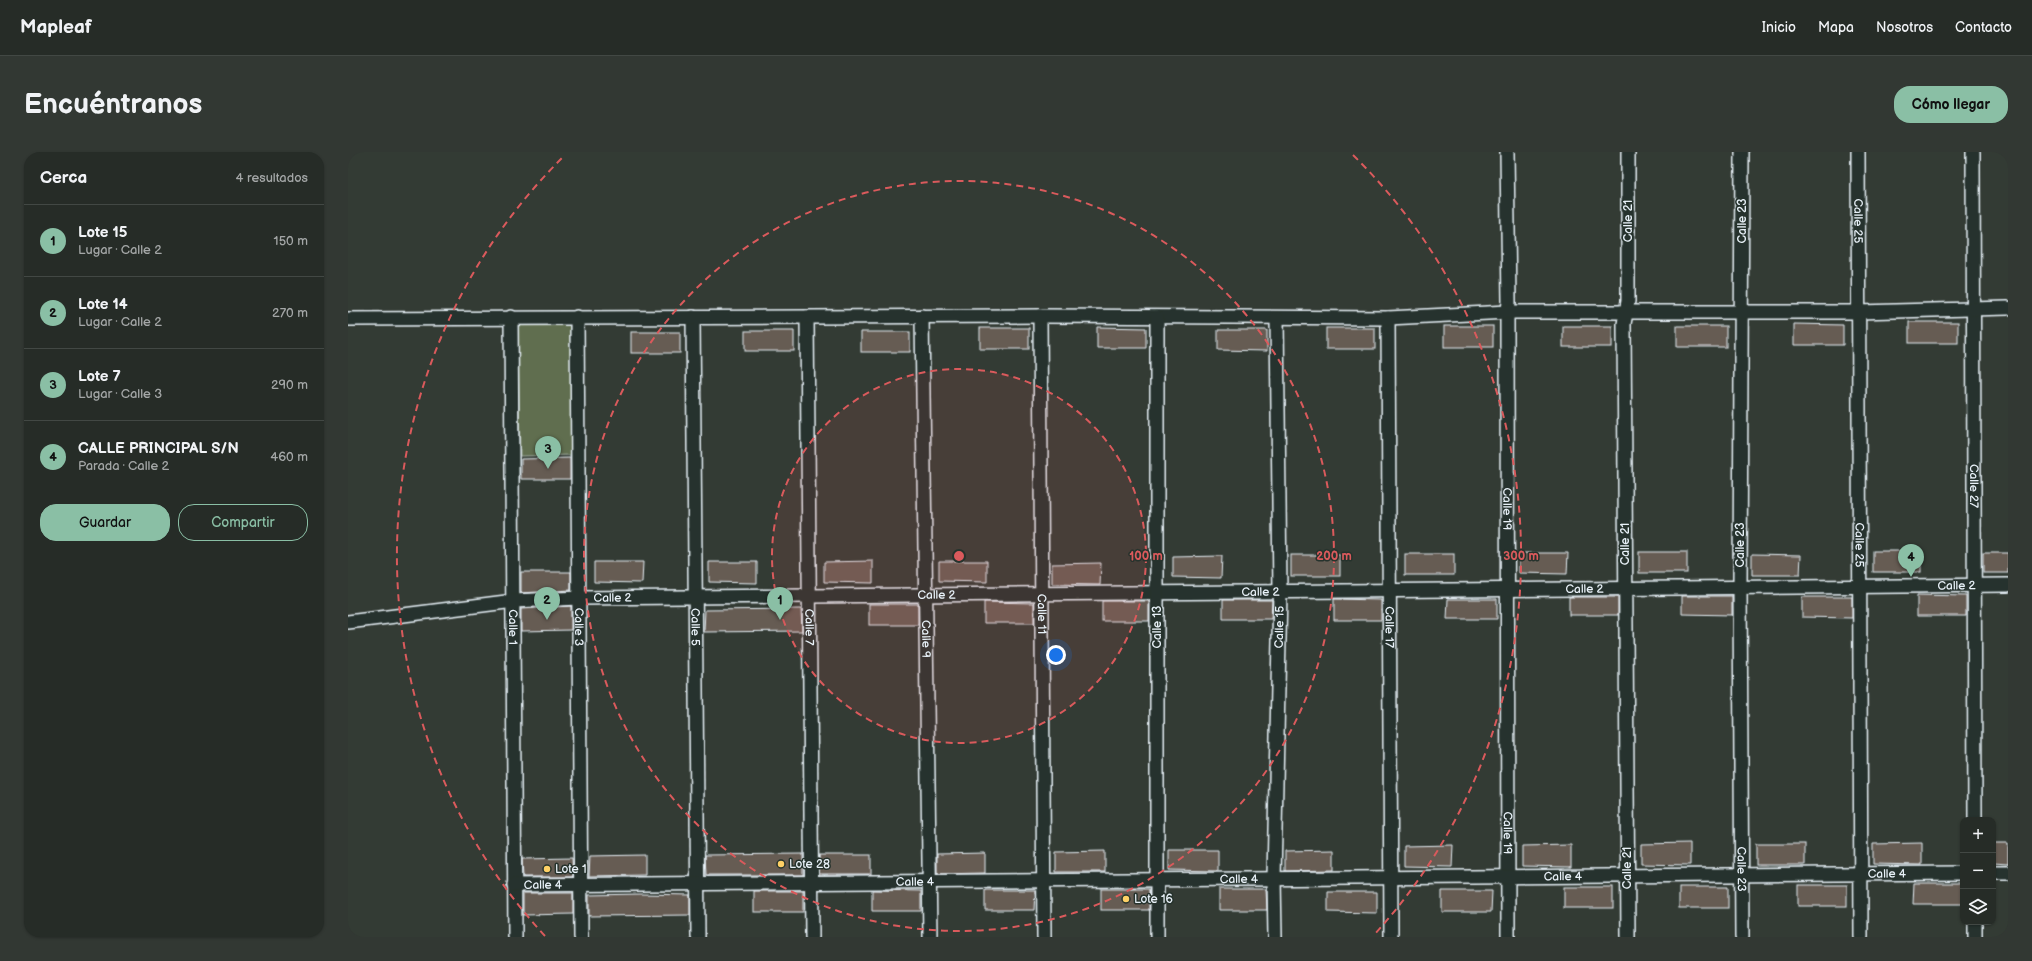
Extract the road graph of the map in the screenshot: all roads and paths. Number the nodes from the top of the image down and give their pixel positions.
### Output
1 (1507, 152) edge
2 (1628, 152) edge
3 (1742, 152) edge
4 (1858, 152) edge
5 (1973, 152) edge
6 (2008, 308) edge
7 (1973, 309) junction
8 (1508, 312) junction
9 (1625, 312) junction
10 (1742, 312) junction
11 (1858, 312) junction
12 (807, 316) junction
13 (922, 316) junction
14 (1040, 316) junction
15 (511, 317) junction
16 (577, 317) junction
17 (693, 317) junction
18 (1158, 317) junction
19 (348, 318) edge
20 (1277, 318) junction
21 (1388, 318) junction
22 (2008, 585) edge
23 (1859, 586) junction
24 (1973, 586) junction
25 (1740, 587) junction
26 (1626, 588) junction
27 (1506, 589) junction
28 (1389, 590) junction
29 (1157, 592) junction
30 (1280, 592) junction
31 (1042, 594) junction
32 (925, 595) junction
33 (810, 596) junction
34 (695, 597) junction
35 (579, 598) junction
36 (514, 601) junction
37 (348, 622) edge
38 (1975, 817) edge
39 (1960, 873) edge
40 (1996, 873) edge
41 (2008, 873) edge
42 (1860, 874) junction
43 (1742, 875) junction
44 (1627, 876) junction
45 (1508, 877) junction
46 (1274, 878) junction
47 (1391, 878) junction
48 (1044, 880) junction
49 (1157, 880) junction
50 (929, 881) junction
51 (812, 882) junction
52 (697, 883) junction
53 (514, 884) junction
54 (581, 884) junction
55 (1975, 925) edge
56 (515, 937) edge
57 (581, 937) edge
58 (698, 937) edge
59 (812, 937) edge
60 (930, 937) edge
61 (1044, 937) edge
62 (1157, 937) edge
63 (1275, 937) edge
64 (1391, 937) edge
65 (1508, 937) edge
66 (1628, 937) edge
67 (1742, 937) edge
68 (1860, 937) edge
69 (1975, 937) edge

1 - 8 street, Calle 19
2 - 9 street, Calle 21
3 - 10 street, Calle 23
4 - 11 street, Calle 25
5 - 7 street, Calle 27
6 - 7 street
7 - 11 street
7 - 24 street, Calle 27
8 - 9 street
8 - 21 street
8 - 27 street, Calle 19
9 - 10 street
9 - 26 street, Calle 21
10 - 11 street
10 - 25 street, Calle 23
11 - 23 street, Calle 25
12 - 13 street
12 - 17 street
12 - 33 street, Calle 7
13 - 14 street
13 - 32 street, Calle 9
14 - 18 street
14 - 31 street, Calle 11
15 - 16 street
15 - 19 street
15 - 36 street, Calle 1
16 - 17 street
16 - 35 street, Calle 3
17 - 34 street, Calle 5
18 - 20 street
18 - 29 street, Calle 13
20 - 21 street
20 - 30 street, Calle 15
21 - 28 street, Calle 17
22 - 24 street, Calle 2
23 - 24 street, Calle 2
23 - 25 street, Calle 2
23 - 42 street, Calle 25
24 - 38 street, Calle 27
25 - 26 street, Calle 2
25 - 43 street, Calle 23
26 - 27 street, Calle 2
26 - 44 street, Calle 21
27 - 28 street, Calle 2
27 - 45 street, Calle 19
28 - 30 street, Calle 2
28 - 47 street, Calle 17
29 - 30 street, Calle 2
29 - 31 street, Calle 2
29 - 49 street, Calle 13
30 - 46 street, Calle 15
31 - 32 street, Calle 2
31 - 48 street, Calle 11
32 - 33 street, Calle 2
32 - 50 street, Calle 9
33 - 34 street, Calle 2
33 - 51 street, Calle 7
34 - 35 street, Calle 2
34 - 52 street, Calle 5
35 - 36 street, Calle 2
35 - 54 street, Calle 3
36 - 37 street, Calle 2
36 - 53 street, Calle 1
39 - 42 street, Calle 4
40 - 41 street
42 - 43 street, Calle 4
42 - 68 street, Calle 25
43 - 44 street, Calle 4
43 - 67 street, Calle 23
44 - 45 street, Calle 4
44 - 66 street, Calle 21
45 - 47 street, Calle 4
45 - 65 street, Calle 19
46 - 47 street, Calle 4
46 - 49 street, Calle 4
46 - 63 street, Calle 15
47 - 64 street, Calle 17
48 - 49 street, Calle 4
48 - 50 street, Calle 4
48 - 61 street, Calle 11
49 - 62 street, Calle 13
50 - 51 street, Calle 4
50 - 60 street, Calle 9
51 - 52 street, Calle 4
51 - 59 street, Calle 7
52 - 54 street, Calle 4
52 - 58 street, Calle 5
53 - 54 street, Calle 4
53 - 56 street, Calle 1
54 - 57 street, Calle 3
55 - 69 street

